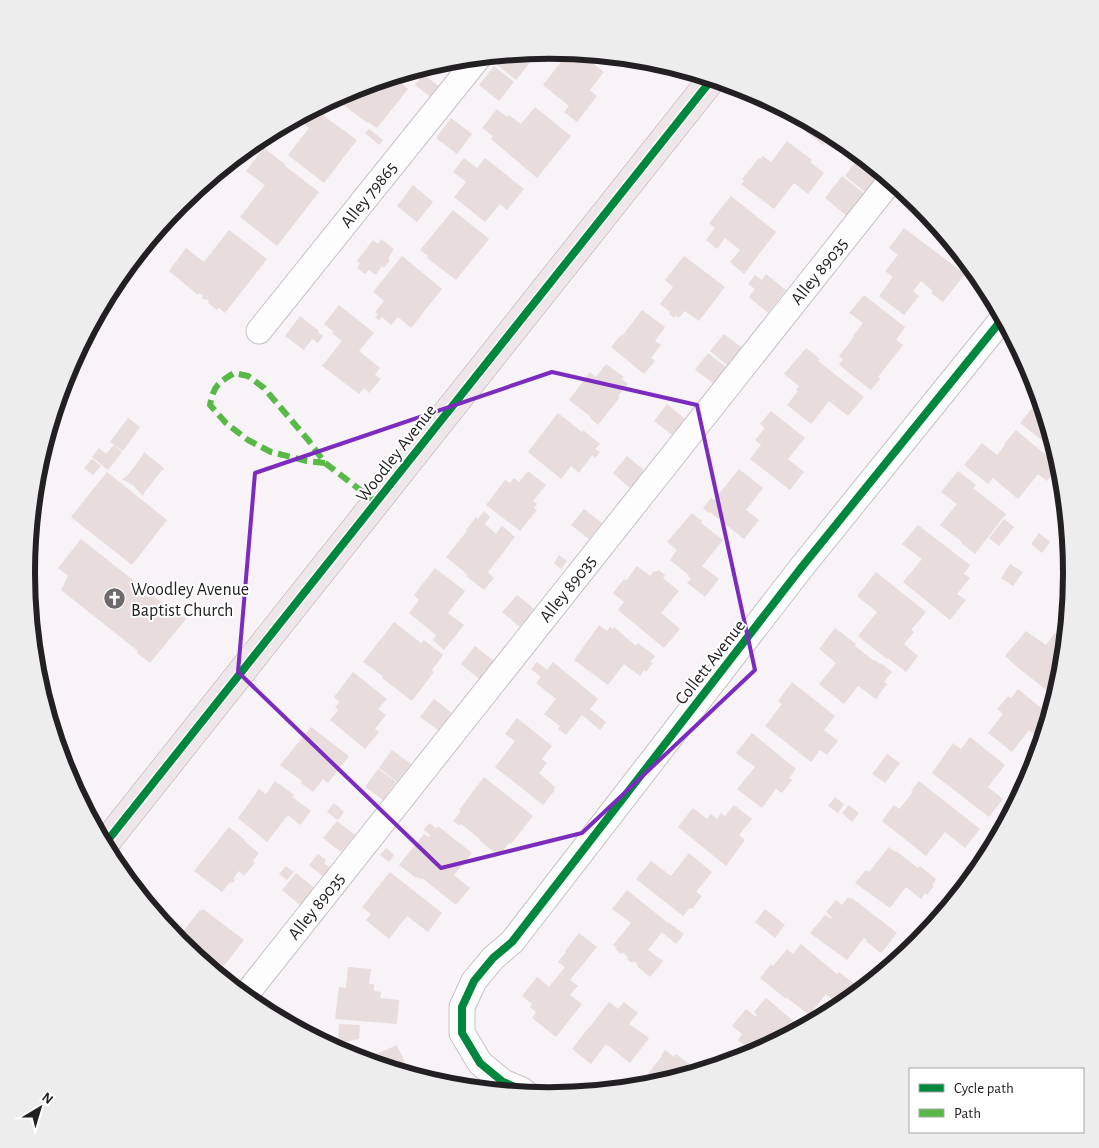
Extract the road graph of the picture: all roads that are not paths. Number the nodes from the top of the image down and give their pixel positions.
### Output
1 (472, 66) edge
2 (708, 85) edge
3 (887, 185) edge
4 (999, 323) edge
5 (259, 331) dead end
6 (109, 839) edge
7 (249, 991) edge
8 (515, 1087) edge

1 - 5 street, Alley 79865
2 - 6 main road, Woodley Avenue
3 - 7 street, Alley 89035
4 - 8 street, Collett Avenue

